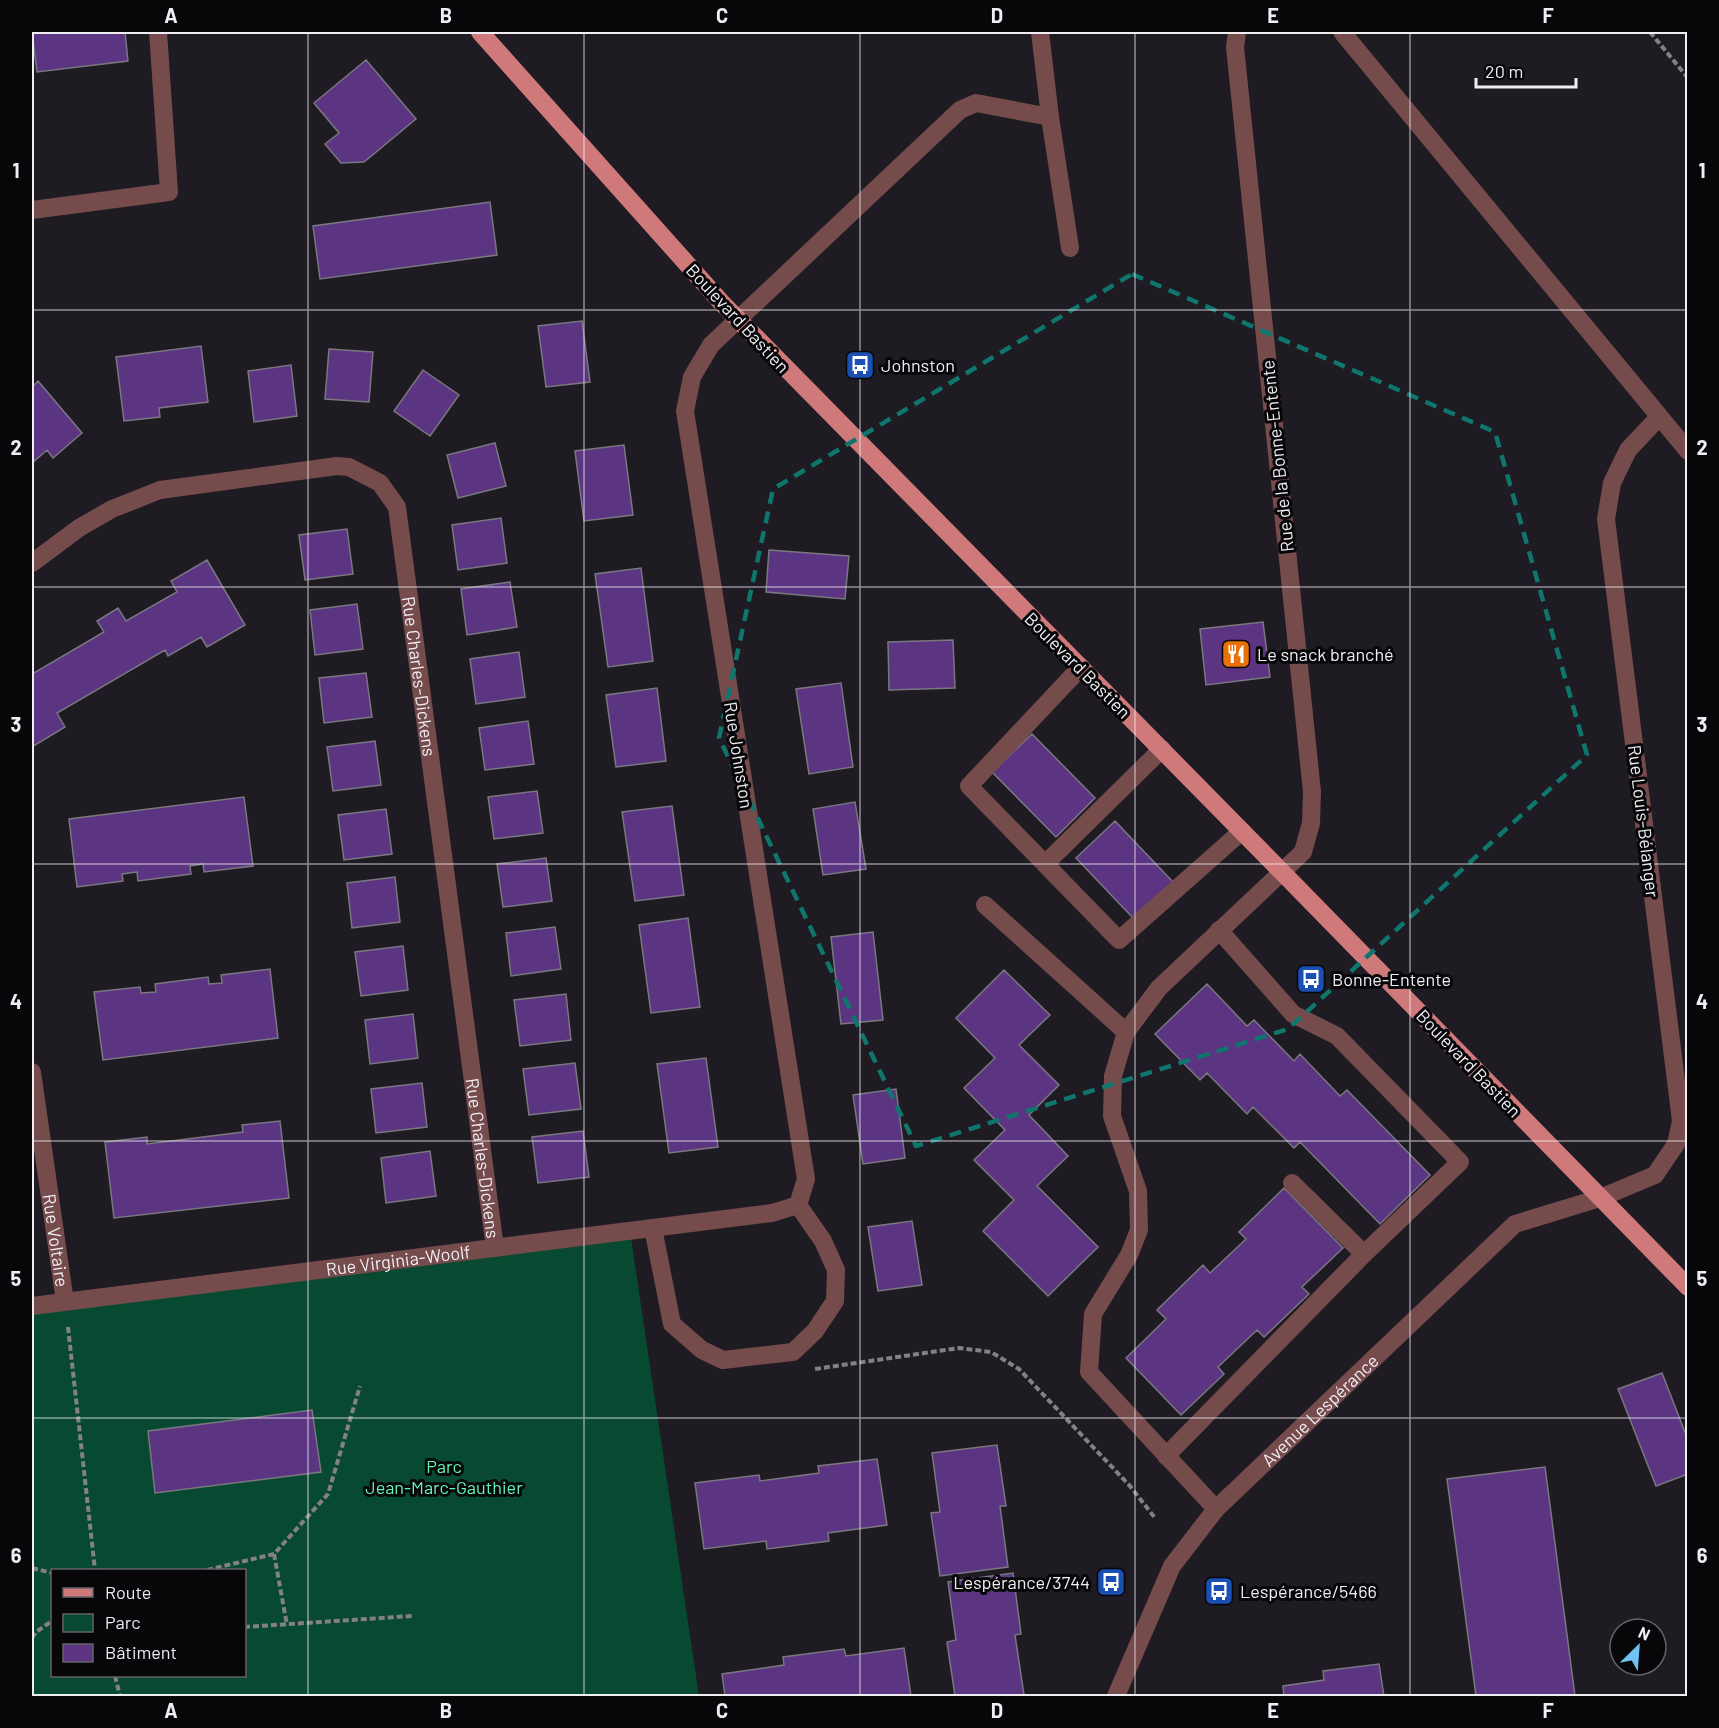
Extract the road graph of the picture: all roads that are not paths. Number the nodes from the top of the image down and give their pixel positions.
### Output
1 (158, 32) edge
2 (480, 32) edge
3 (1041, 32) edge
4 (1237, 32) edge
5 (1342, 32) edge
6 (1050, 117) junction
7 (32, 210) edge
8 (1070, 248) dead end
9 (738, 320) junction
10 (1659, 417) junction
11 (1688, 451) edge
12 (32, 563) edge
13 (1081, 667) junction
14 (1162, 749) junction
15 (1242, 831) junction
16 (1045, 864) junction
17 (1281, 871) junction
18 (985, 905) dead end
19 (1219, 930) junction
20 (1126, 1032) junction
21 (32, 1072) edge
22 (1292, 1183) dead end
23 (1600, 1198) junction
24 (798, 1205) junction
25 (653, 1228) junction
26 (495, 1248) junction
27 (1364, 1254) junction
28 (1688, 1287) edge
29 (65, 1302) junction
30 (32, 1306) edge
31 (1166, 1456) junction
32 (1216, 1509) junction
33 (1116, 1696) edge

1 - 7 street
2 - 9 main road, Boulevard Bastien
3 - 6 street
4 - 17 street, Rue de la Bonne-Entente
5 - 10 street
6 - 8 street
6 - 9 street, Rue Johnston
9 - 13 main road, Boulevard Bastien
9 - 24 street, Rue Johnston
10 - 11 street
10 - 23 street, Rue Louis-Bélanger
12 - 26 street, Rue Charles-Dickens
13 - 14 main road, Boulevard Bastien
13 - 16 street
14 - 15 main road, Boulevard Bastien
14 - 16 street
15 - 16 street
15 - 17 main road, Boulevard Bastien
17 - 19 street, Rue de la Bonne-Entente
17 - 23 main road, Boulevard Bastien
18 - 20 street
19 - 20 street, Rue de la Bonne-Entente
19 - 27 street
20 - 31 street
21 - 29 street, Rue Voltaire
22 - 27 street
23 - 28 main road, Boulevard Bastien
23 - 32 street, Avenue Lespérance
24 - 25 street, Rue Virginia-Woolf
24 - 25 street
25 - 26 street, Rue Virginia-Woolf
26 - 29 street, Rue Virginia-Woolf
27 - 31 street
29 - 30 street, Rue Virginia-Woolf
31 - 32 street
32 - 33 street, Avenue Lespérance

